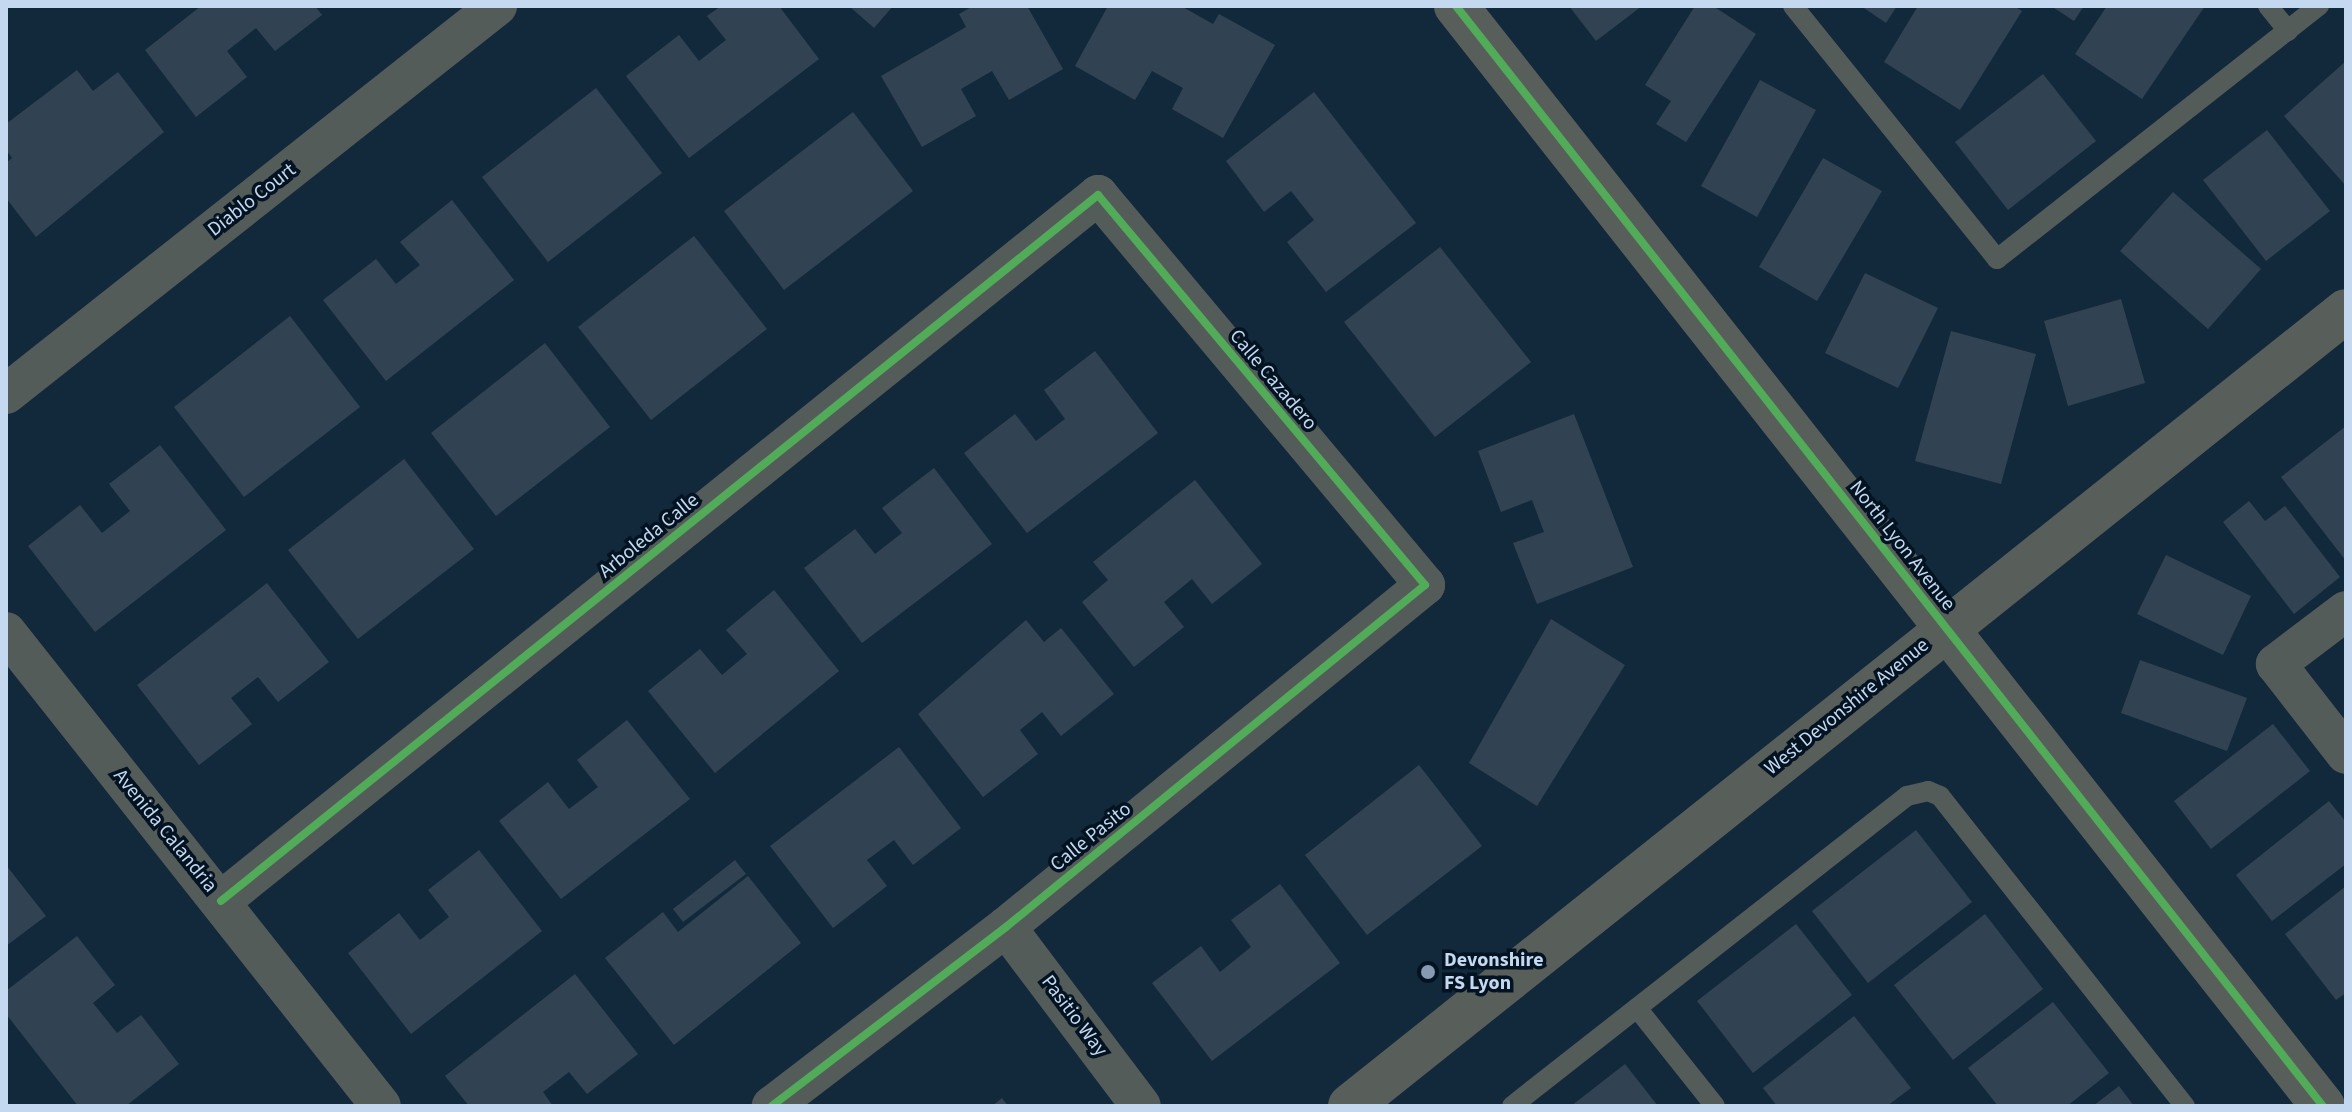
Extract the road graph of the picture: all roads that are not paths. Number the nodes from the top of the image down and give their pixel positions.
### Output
1 (497, 6) edge
2 (1793, 6) edge
3 (2268, 6) edge
4 (2319, 6) edge
5 (1470, 11) edge
6 (2288, 31) junction
7 (1098, 195) joint
8 (2346, 311) edge
9 (6, 394) edge
10 (1425, 585) joint
11 (2346, 611) edge
12 (1946, 627) junction
13 (6, 632) edge
14 (2346, 754) edge
15 (221, 901) junction
16 (1006, 927) junction
17 (1637, 1008) junction
18 (381, 1106) edge
19 (772, 1106) edge
20 (1141, 1106) edge
21 (1350, 1106) edge
22 (1512, 1106) edge
23 (1715, 1106) edge
24 (2185, 1106) edge
25 (2323, 1106) edge

1 - 9 street, Diablo Court
2 - 6 lane
3 - 6 lane
4 - 6 lane
5 - 12 street, North Lyon Avenue
7 - 10 street, Calle Cazadero
7 - 15 street, Arboleda Calle
8 - 12 street, West Devonshire Avenue
10 - 16 street, Calle Pasito
11 - 14 street
12 - 21 street, West Devonshire Avenue
12 - 25 street, North Lyon Avenue
13 - 15 street, Avenida Calandria
15 - 18 street, Avenida Calandria
16 - 19 street, Calle Pasito
16 - 20 street, Pasitio Way
17 - 22 lane
17 - 23 lane
17 - 24 lane

